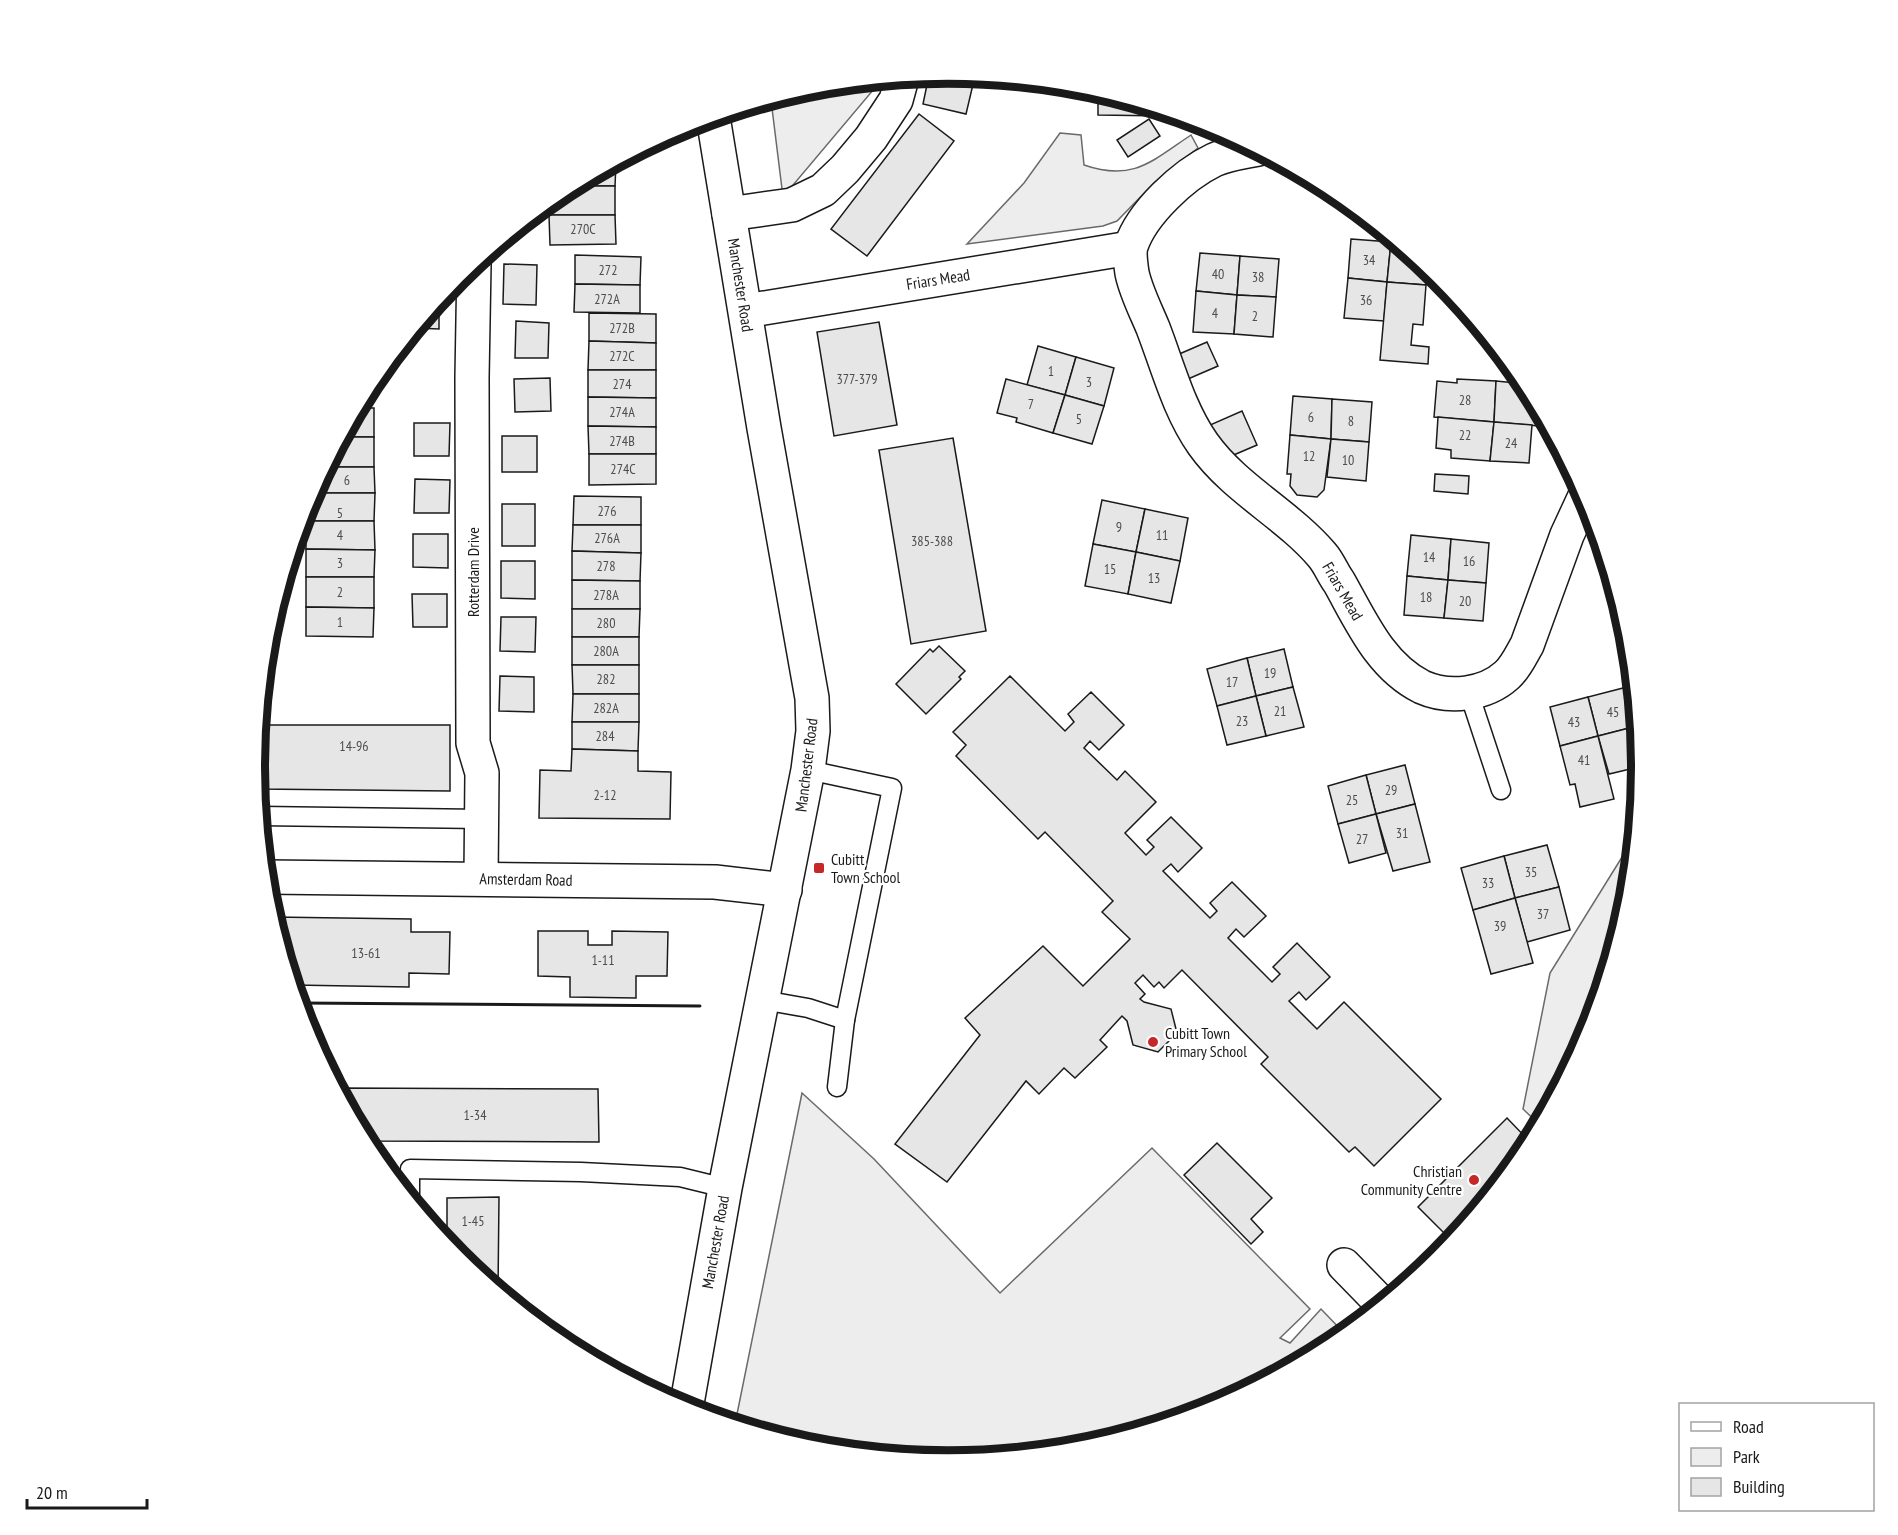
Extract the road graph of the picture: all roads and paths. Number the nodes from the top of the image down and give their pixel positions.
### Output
1 (900, 85) edge
2 (714, 126) edge
3 (1236, 147) edge
4 (729, 214) junction
5 (1130, 248) junction
6 (474, 277) edge
7 (746, 311) junction
8 (1580, 507) edge
9 (1469, 693) junction
10 (808, 770) junction
11 (1501, 790) dead end
12 (267, 816) edge
13 (482, 819) junction
14 (275, 877) edge
15 (481, 878) junction
16 (785, 890) junction
17 (763, 1000) junction
18 (845, 1020) junction
19 (837, 1087) dead end
20 (410, 1188) edge
21 (725, 1188) junction
22 (1344, 1266) dead end
23 (1378, 1300) edge
24 (688, 1399) edge

1 - 4 street
2 - 4 street, Manchester Road
3 - 5 street
4 - 7 street, Manchester Road
5 - 7 street, Friars Mead
5 - 9 street, Friars Mead
6 - 13 street, Rotterdam Drive
7 - 10 street, Manchester Road
8 - 9 street, Friars Mead
9 - 11 lane
10 - 16 street, Manchester Road
10 - 18 lane
12 - 13 lane
13 - 15 street, Rotterdam Drive
14 - 15 street, Amsterdam Road
15 - 16 street, Amsterdam Road
16 - 17 street, Manchester Road
17 - 18 lane
17 - 21 street, Manchester Road
18 - 19 lane
20 - 21 lane
21 - 24 street, Manchester Road
22 - 23 street

